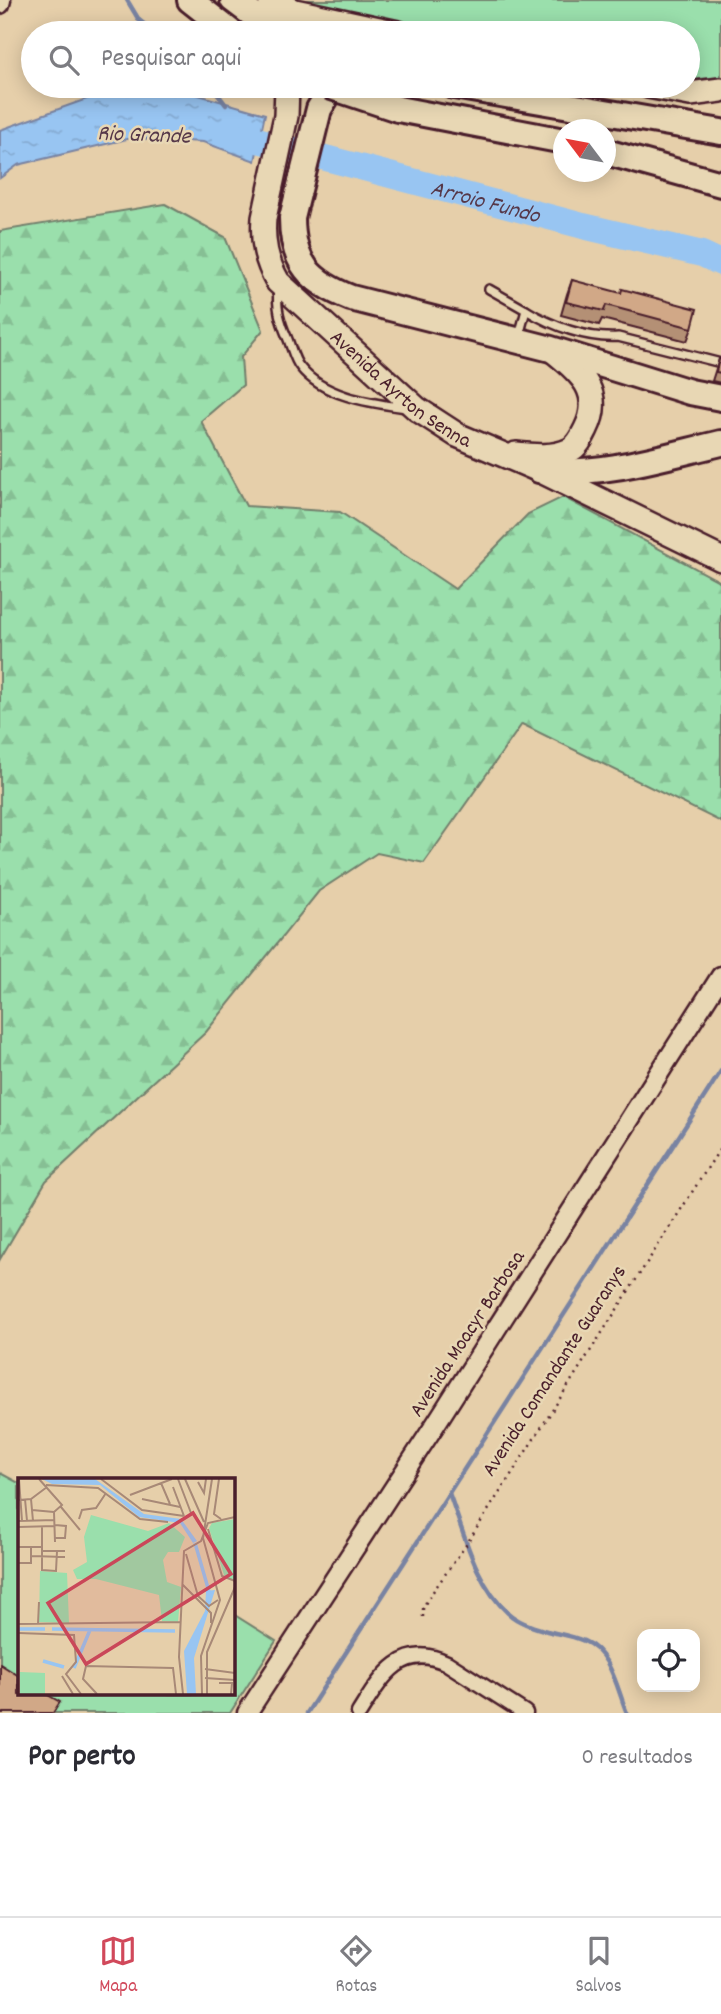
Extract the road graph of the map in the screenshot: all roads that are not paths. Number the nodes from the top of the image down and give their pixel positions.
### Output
1 (190, 0) edge
2 (207, 0) edge
3 (233, 0) edge
4 (270, 0) edge
5 (217, 21) edge
6 (232, 21) edge
7 (265, 21) edge
8 (344, 21) edge
9 (721, 90) edge
10 (700, 93) edge
11 (286, 98) edge
12 (325, 98) edge
13 (362, 98) edge
14 (521, 98) edge
15 (721, 132) edge
16 (553, 138) edge
17 (616, 151) edge
18 (616, 153) edge
19 (721, 167) edge
20 (721, 184) edge
21 (278, 282) junction
22 (489, 289) dead end
23 (526, 310) junction
24 (519, 341) junction
25 (551, 349) junction
26 (721, 363) edge
27 (721, 398) edge
28 (417, 409) junction
29 (721, 443) edge
30 (499, 453) junction
31 (539, 470) junction
32 (721, 559) edge
33 (721, 976) edge
34 (247, 1713) edge
35 (359, 1713) edge
36 (525, 1713) edge

1 - 5 highway
2 - 6 highway
3 - 7 highway
4 - 8 highway
9 - 10 highway
11 - 21 highway, Avenida Ayrton Senna
12 - 24 highway
13 - 16 highway, bridge
14 - 15 highway
17 - 19 highway
18 - 20 highway
21 - 28 highway, Avenida Ayrton Senna
21 - 28 lane
22 - 23 lane
23 - 24 lane
23 - 26 lane
24 - 25 highway
25 - 27 highway
25 - 30 highway
28 - 30 highway, Avenida Ayrton Senna
29 - 31 highway
30 - 31 highway, Avenida Ayrton Senna
31 - 32 highway, Avenida Ayrton Senna
33 - 34 street, Avenida Moacyr Barbosa
35 - 36 street

